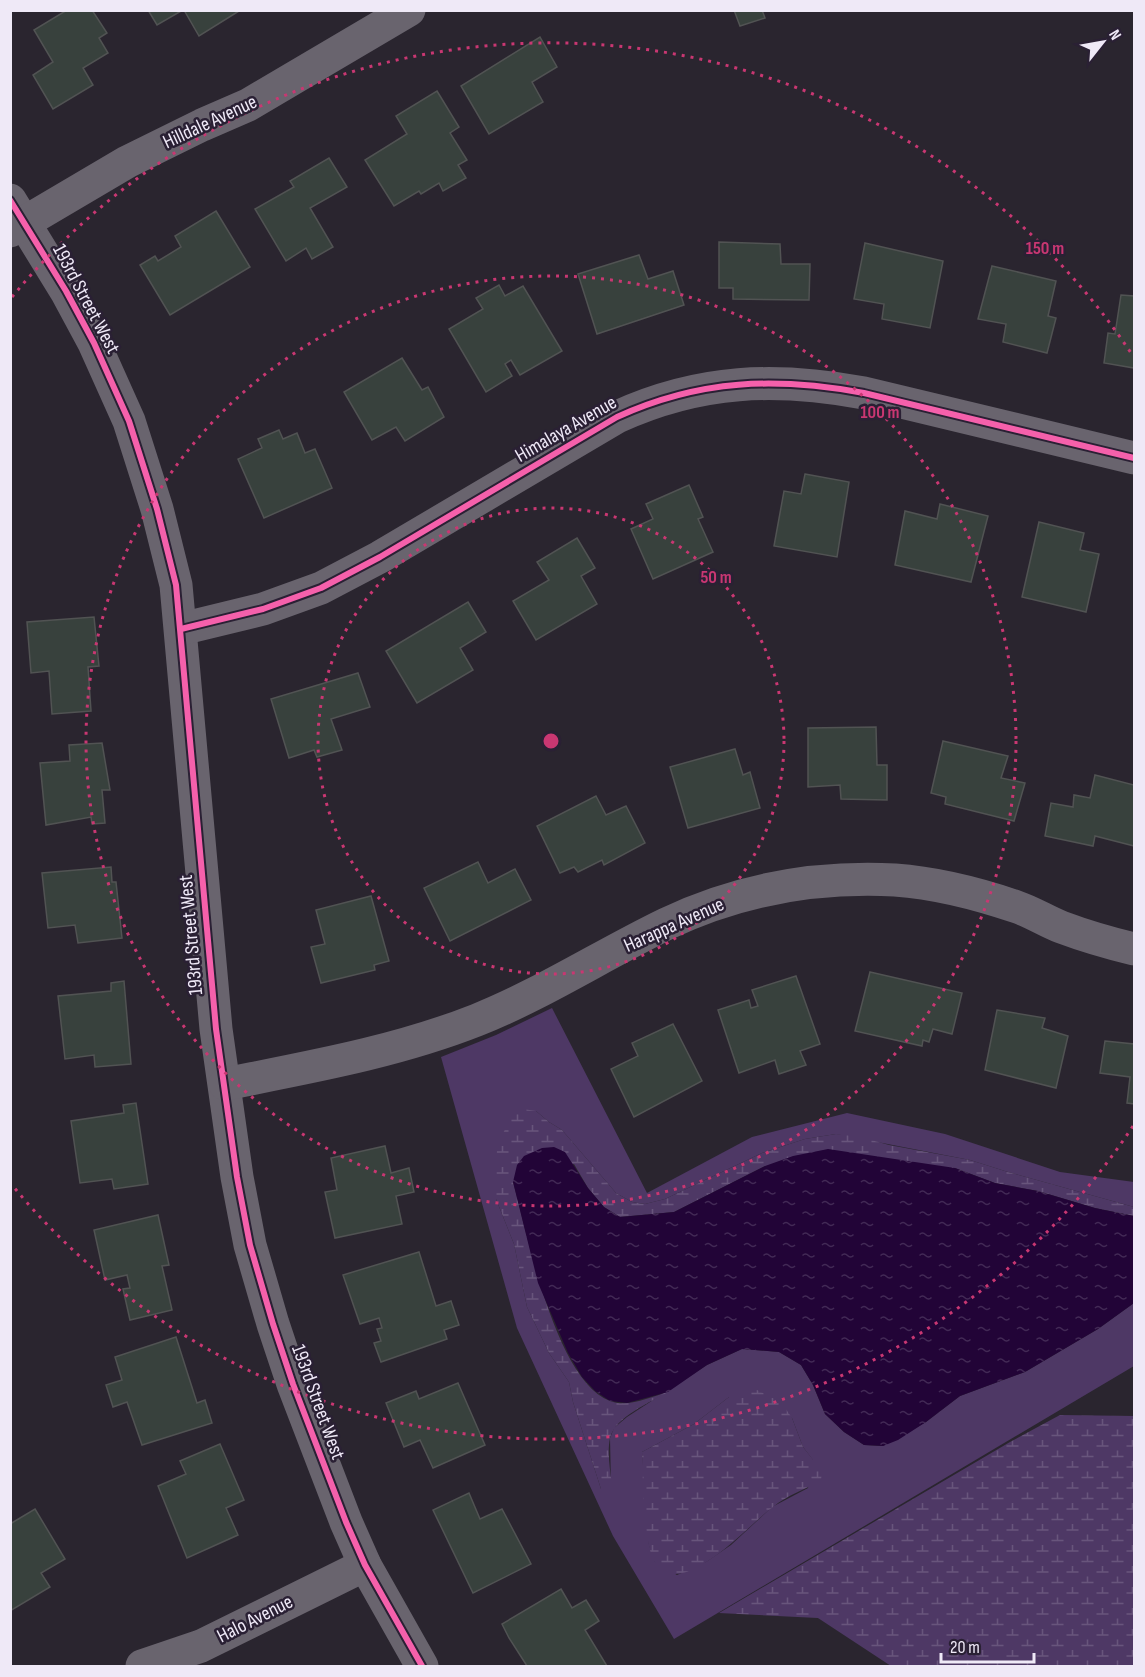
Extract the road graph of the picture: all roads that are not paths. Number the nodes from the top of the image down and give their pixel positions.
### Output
1 (409, 10) edge
2 (15, 218) edge
3 (1134, 458) edge
4 (181, 629) junction
5 (1134, 949) edge
6 (225, 1084) junction
7 (365, 1565) junction
8 (142, 1666) edge
9 (422, 1666) edge

1 - 2 street, Hilldale Avenue
2 - 4 street, 193rd Street West
3 - 4 street, Himalaya Avenue
4 - 6 street, 193rd Street West
5 - 6 street, Harappa Avenue
6 - 7 street, 193rd Street West
7 - 8 street, Halo Avenue
7 - 9 street, 193rd Street West

